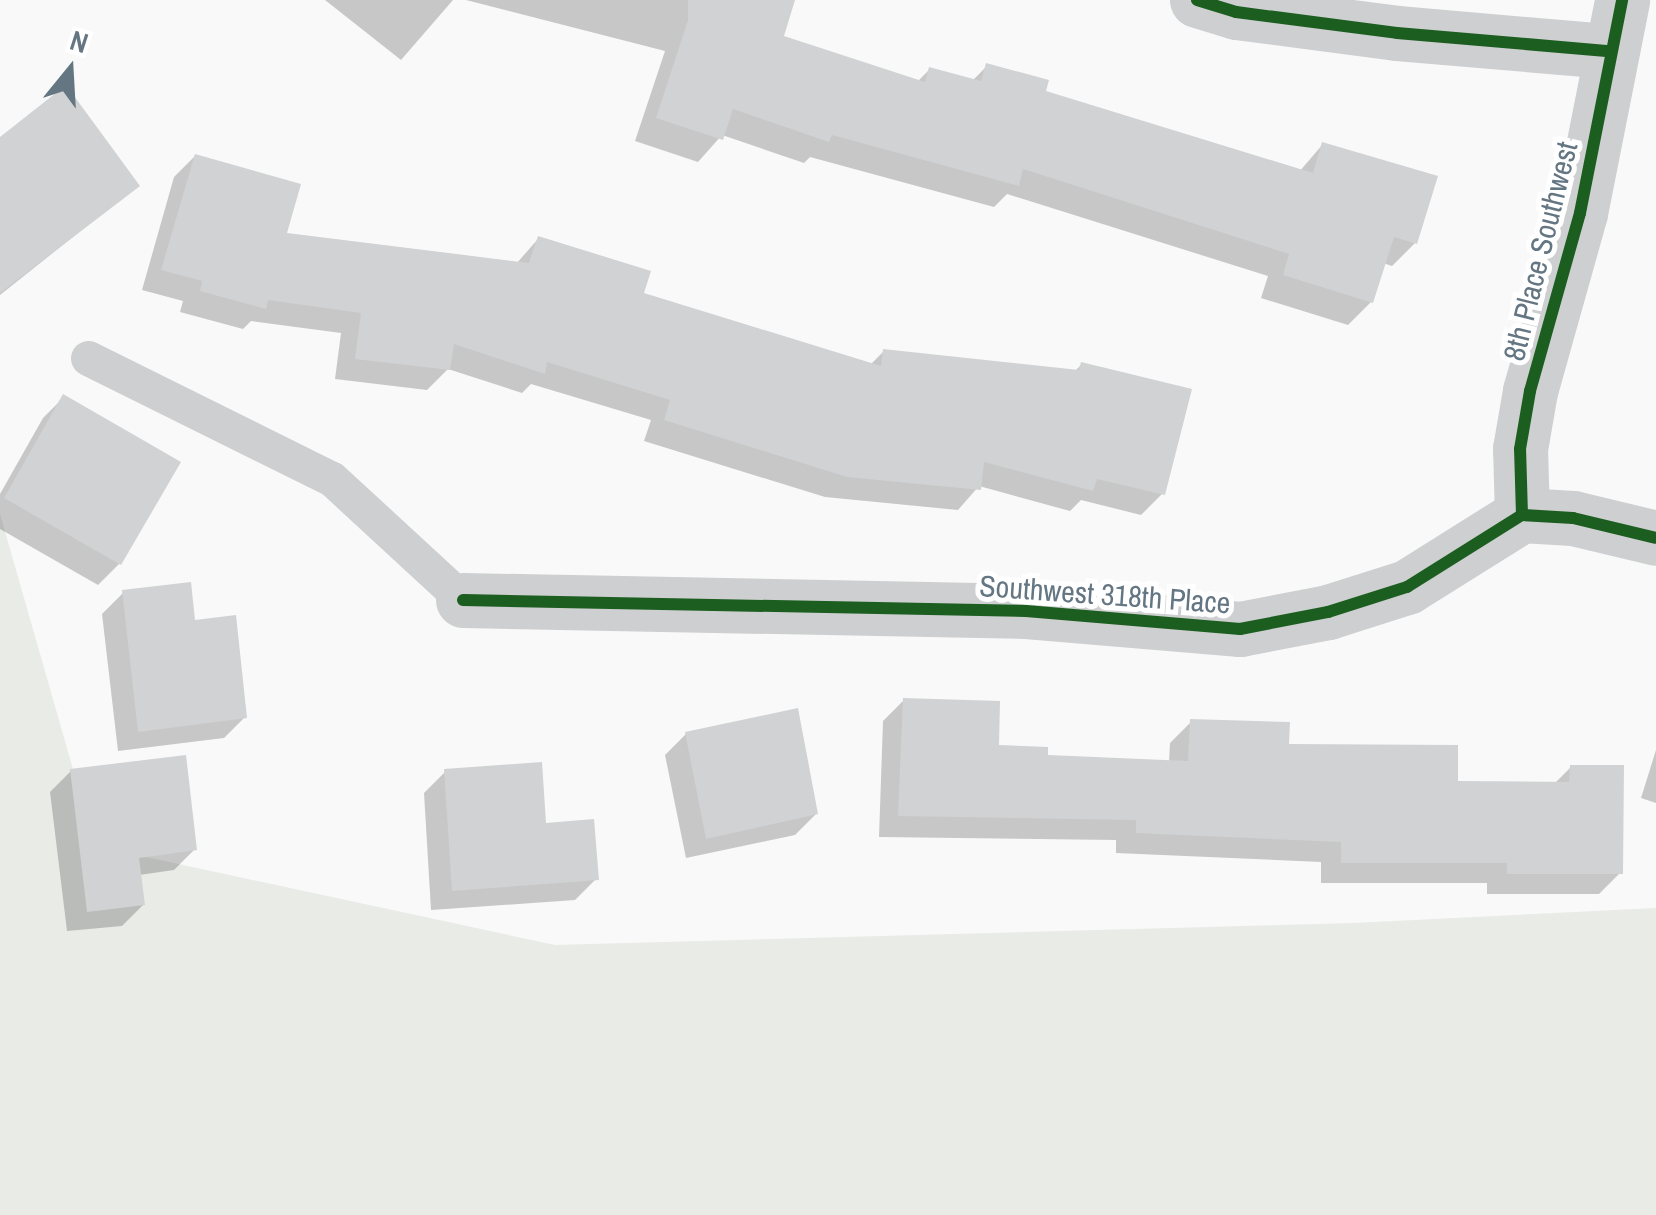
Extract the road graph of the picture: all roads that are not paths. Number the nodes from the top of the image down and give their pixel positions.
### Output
1 (1197, 0) edge
2 (1615, 25) edge
3 (88, 358) dead end
4 (1522, 515) junction
5 (1656, 538) edge
6 (463, 600) joint

1 - 2 street
2 - 4 street, 8th Place Southwest
3 - 6 lane
4 - 5 street
4 - 6 street, Southwest 318th Place

